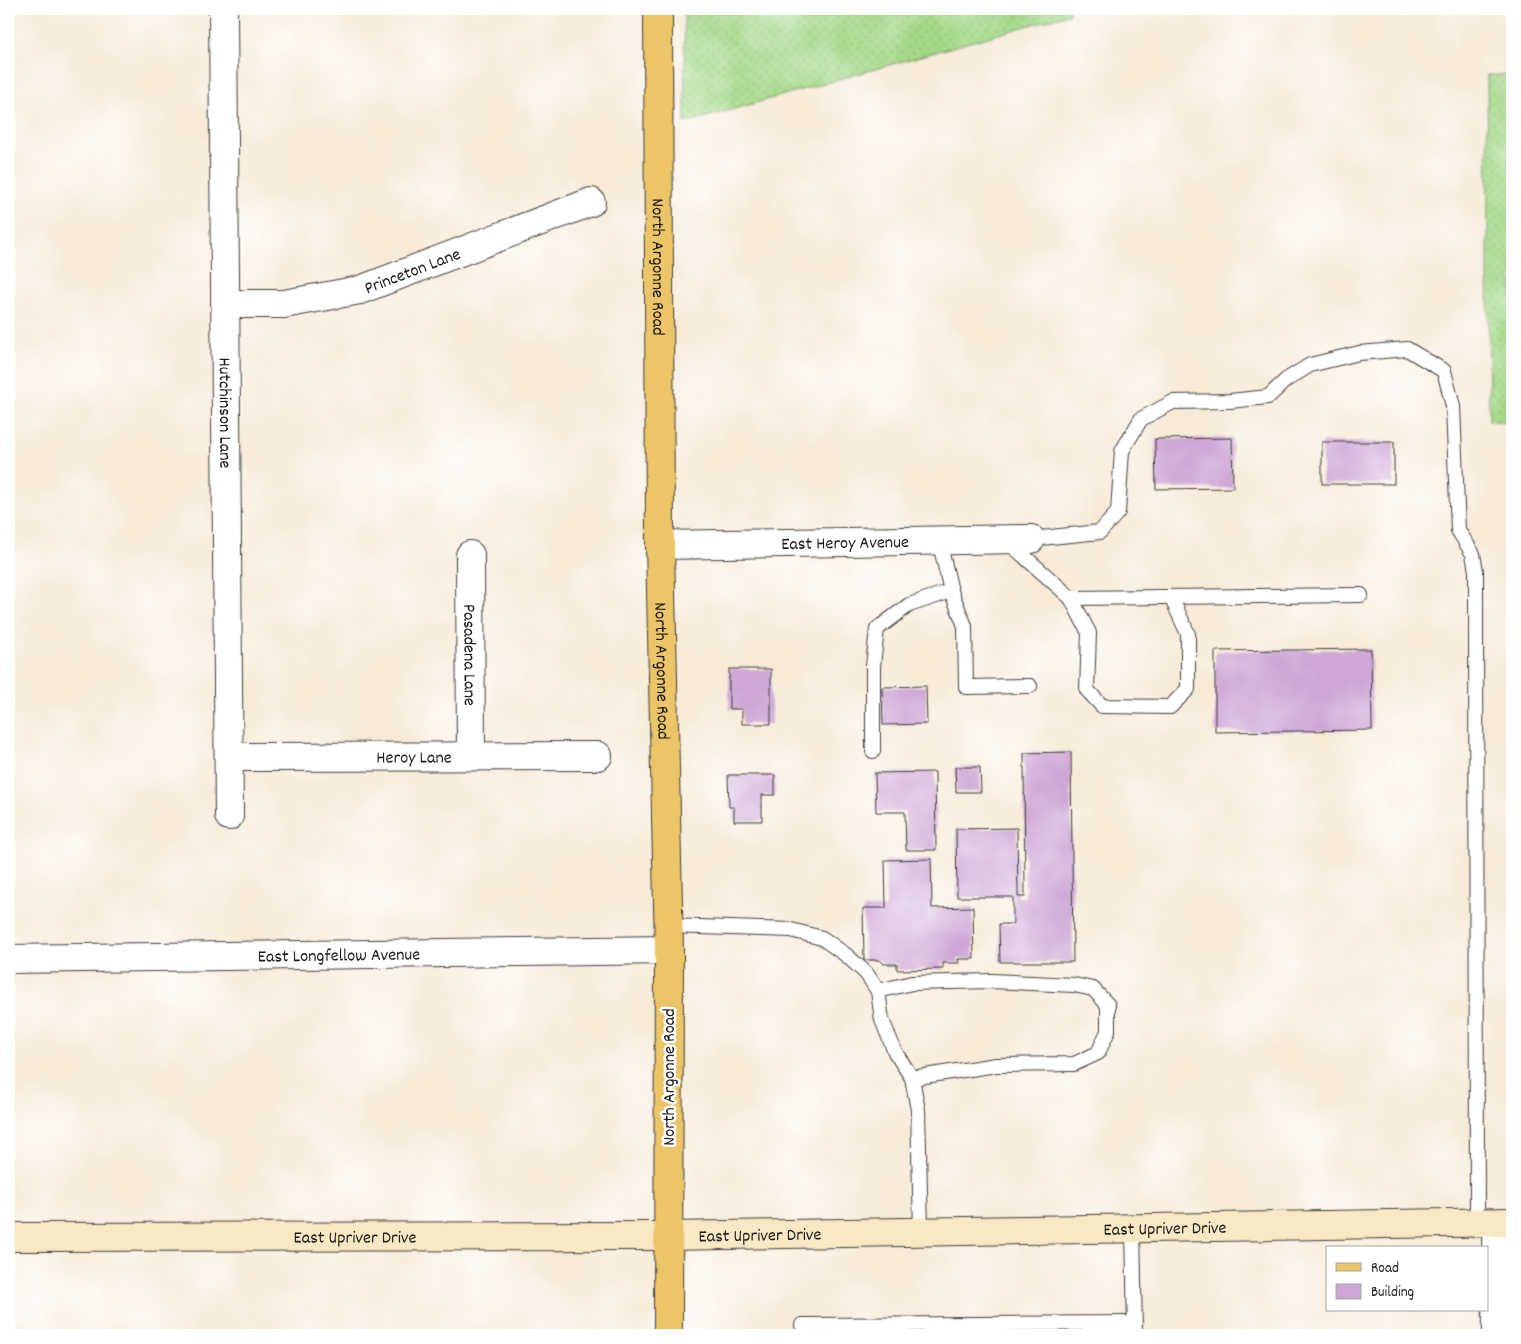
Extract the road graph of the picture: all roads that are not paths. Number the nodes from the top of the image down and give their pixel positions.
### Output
1 (223, 9) edge
2 (658, 9) edge
3 (591, 202) dead end
4 (227, 304) junction
5 (1004, 539) junction
6 (1031, 539) joint
7 (939, 540) junction
8 (660, 545) junction
9 (470, 555) dead end
10 (951, 591) junction
11 (1361, 595) dead end
12 (1171, 597) junction
13 (1071, 598) junction
14 (1030, 686) dead end
15 (873, 752) dead end
16 (471, 756) junction
17 (598, 756) dead end
18 (229, 757) junction
19 (229, 816) dead end
20 (669, 938) junction
21 (9, 959) edge
22 (878, 990) junction
23 (912, 1078) junction
24 (1495, 1223) edge
25 (1133, 1227) junction
26 (921, 1231) junction
27 (668, 1236) junction
28 (9, 1237) edge
29 (802, 1325) dead end
30 (1135, 1329) edge
31 (668, 1335) edge
32 (1496, 1335) edge

1 - 4 street, Hutchinson Lane
2 - 8 main road, North Argonne Road
3 - 4 street, Princeton Lane
4 - 18 street, Hutchinson Lane
5 - 6 street, East Heroy Avenue
5 - 7 street, East Heroy Avenue
5 - 13 lane
6 - 24 lane
7 - 8 street, East Heroy Avenue
7 - 10 lane
8 - 20 main road, North Argonne Road
9 - 16 street, Pasadena Lane
10 - 14 lane
10 - 15 lane
11 - 12 lane
12 - 13 lane
12 - 13 lane
16 - 17 street, Heroy Lane
16 - 18 street, Heroy Lane
18 - 19 street, Hutchinson Lane
20 - 21 street, East Longfellow Avenue
20 - 22 lane
20 - 27 main road, North Argonne Road
22 - 23 lane
22 - 23 lane
23 - 26 lane
24 - 25 street, East Upriver Drive
24 - 32 street
25 - 26 street, East Upriver Drive
25 - 30 lane
26 - 27 street, East Upriver Drive
27 - 28 street, East Upriver Drive
27 - 31 main road, North Argonne Road
29 - 30 lane

